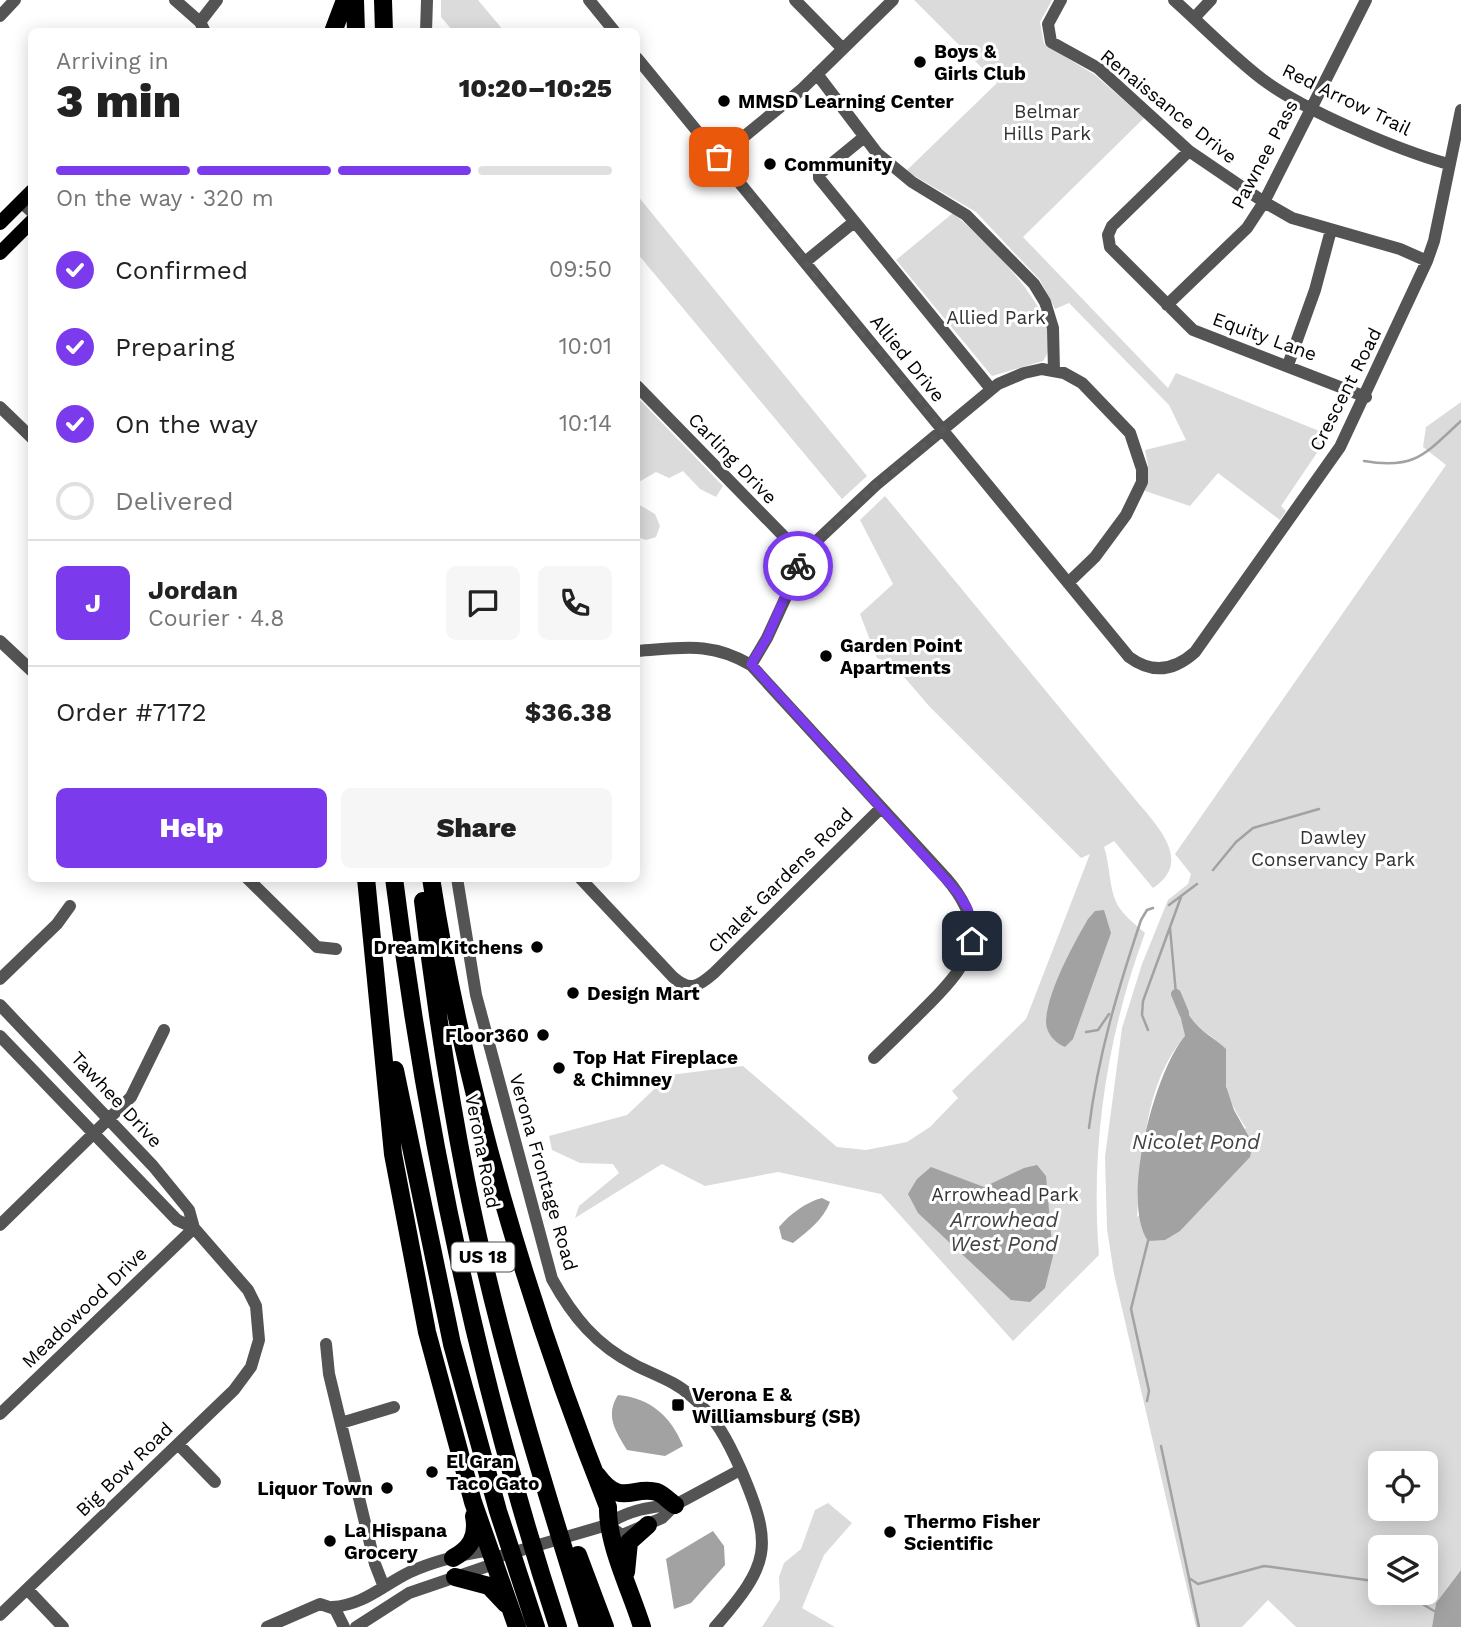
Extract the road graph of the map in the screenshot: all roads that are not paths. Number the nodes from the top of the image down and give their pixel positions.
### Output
1 (15, 0) edge
2 (175, 0) edge
3 (217, 0) edge
4 (345, 0) edge
5 (355, 0) edge
6 (383, 0) edge
7 (427, 0) edge
8 (589, 0) edge
9 (795, 0) edge
10 (893, 0) edge
11 (1061, 0) edge
12 (1174, 0) edge
13 (1211, 0) edge
14 (1366, 0) edge
15 (0, 16) edge
16 (1194, 18) junction
17 (202, 27) edge
18 (334, 28) edge
19 (356, 28) edge
20 (384, 28) edge
21 (426, 28) edge
22 (612, 28) edge
23 (843, 49) junction
24 (640, 62) edge
25 (817, 74) junction
26 (1310, 106) junction
27 (1461, 110) edge
28 (863, 138) junction
29 (1189, 151) junction
30 (719, 157) junction
31 (1448, 164) junction
32 (28, 202) edge
33 (1264, 202) junction
34 (854, 222) junction
35 (0, 223) edge
36 (28, 225) edge
37 (1331, 230) junction
38 (0, 253) edge
39 (1427, 261) junction
40 (805, 262) junction
41 (1167, 305) junction
42 (1288, 365) junction
43 (1054, 371) junction
44 (640, 389) edge
45 (991, 390) junction
46 (1366, 397) junction
47 (0, 407) edge
48 (943, 430) junction
49 (28, 434) edge
50 (803, 556) junction
51 (1068, 583) junction
52 (0, 641) edge
53 (640, 651) edge
54 (751, 664) junction
55 (28, 667) edge
56 (1157, 669) joint
57 (880, 809) junction
58 (251, 882) edge
59 (366, 882) edge
60 (395, 882) edge
61 (421, 882) edge
62 (432, 882) edge
63 (458, 882) edge
64 (584, 882) edge
65 (70, 906) dead end
66 (336, 949) dead end
67 (0, 979) edge
68 (377, 985) junction
69 (0, 1005) edge
70 (164, 1030) dead end
71 (0, 1036) edge
72 (874, 1058) dead end
73 (110, 1119) junction
74 (96, 1134) junction
75 (0, 1225) edge
76 (194, 1227) junction
77 (260, 1339) joint
78 (327, 1345) dead end
79 (394, 1408) dead end
80 (524, 1412) junction
81 (0, 1413) edge
82 (341, 1423) junction
83 (178, 1444) junction
84 (592, 1466) junction
85 (740, 1470) junction
86 (215, 1482) dead end
87 (473, 1502) junction
88 (675, 1505) junction
89 (607, 1525) junction
90 (648, 1525) junction
91 (453, 1558) junction
92 (494, 1558) junction
93 (626, 1575) junction
94 (456, 1577) junction
95 (384, 1587) junction
96 (27, 1589) junction
97 (509, 1606) junction
98 (332, 1607) junction
99 (305, 1610) junction
100 (0, 1615) edge
101 (63, 1627) edge
102 (267, 1627) edge
103 (297, 1627) edge
104 (344, 1627) edge
105 (356, 1627) edge
106 (517, 1627) edge
107 (537, 1627) edge
108 (558, 1627) edge
109 (588, 1627) edge
110 (605, 1627) edge
111 (642, 1627) edge
112 (715, 1627) edge

1 - 15 street
2 - 17 street
3 - 17 street
4 - 18 highway
5 - 19 highway
6 - 20 highway
7 - 21 street
8 - 22 street
9 - 23 street
10 - 23 street
11 - 29 street, Renaissance Drive
12 - 16 street, Red Arrow Trail
13 - 16 street
14 - 26 street, Pawnee Pass
16 - 26 street, Red Arrow Trail
23 - 25 street
24 - 30 street, Allied Drive
25 - 28 street
25 - 30 street
26 - 31 street, Red Arrow Trail
26 - 33 street, Pawnee Pass
27 - 31 street, Crescent Road
28 - 34 street
28 - 43 street
29 - 33 street, Renaissance Drive
29 - 41 street, Equity Lane
30 - 40 street, Allied Drive
31 - 39 street, Crescent Road
32 - 35 main road
33 - 37 street, Renaissance Drive
33 - 41 street, Pawnee Pass
34 - 40 street
34 - 45 street
36 - 38 main road
37 - 39 street, Renaissance Drive
37 - 42 street
39 - 46 street, Crescent Road
40 - 48 street, Allied Drive
41 - 42 street, Equity Lane
42 - 46 street, Equity Lane
43 - 45 street
43 - 51 street
44 - 50 street, Carling Drive
45 - 48 street
46 - 56 street, Crescent Road
47 - 49 street
48 - 50 street
48 - 51 street, Allied Drive
50 - 54 street
51 - 56 street, Allied Drive
52 - 55 street
53 - 54 street, Chalet Gardens Road
54 - 57 street, Chalet Gardens Road
57 - 64 street, Chalet Gardens Road
57 - 72 street
58 - 66 street
59 - 68 highway
60 - 108 highway, US 18
61 - 80 highway, Verona Road / US 18
62 - 84 highway
63 - 85 street, Verona Frontage Road
65 - 67 street
68 - 87 highway
68 - 107 highway
69 - 73 street, Tawhee Drive
70 - 73 street
71 - 74 street, Tawhee Drive
73 - 74 street
73 - 76 street, Tawhee Drive
74 - 75 street
74 - 76 street, Tawhee Drive
76 - 77 street, Tawhee Drive
76 - 81 street, Meadowood Drive
77 - 83 street, Big Bow Road
78 - 82 street
79 - 82 street
80 - 109 highway, Verona Road / US 18
80 - 110 highway
82 - 95 street
83 - 86 street
83 - 96 street, Big Bow Road
84 - 88 highway
84 - 89 highway
85 - 88 street
85 - 112 street, Verona Frontage Road
87 - 91 highway
87 - 92 highway
88 - 89 street
88 - 90 street
89 - 90 street
89 - 92 street
89 - 93 highway
90 - 93 highway
91 - 92 street
91 - 95 street
92 - 94 street
92 - 97 highway
93 - 111 highway
94 - 97 highway
94 - 105 street
95 - 98 street
95 - 105 street
96 - 100 street, Big Bow Road
96 - 101 street
97 - 106 highway
98 - 99 street
98 - 104 street
99 - 102 street
99 - 103 street

